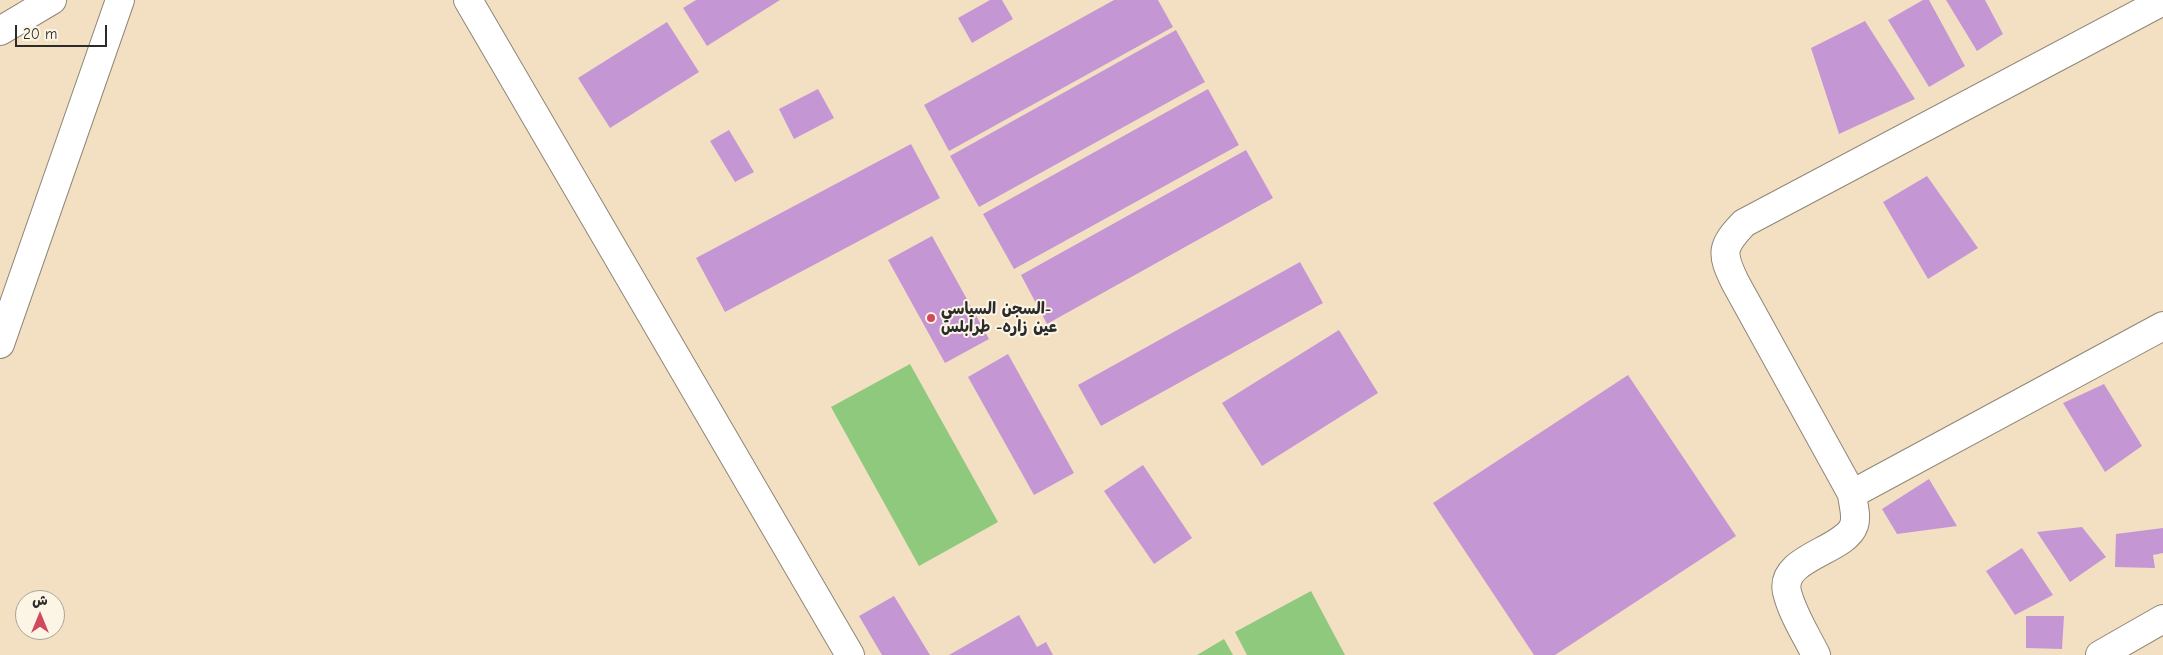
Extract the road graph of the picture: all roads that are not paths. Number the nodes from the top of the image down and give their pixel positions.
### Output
1 (52, 0) edge
2 (120, 0) edge
3 (468, 0) edge
4 (2163, 1) edge
5 (0, 31) edge
6 (2163, 326) edge
7 (0, 344) edge
8 (1852, 494) junction
9 (2163, 619) edge
10 (850, 655) edge
11 (1816, 655) edge
12 (2100, 655) edge

1 - 5 street
2 - 7 street
3 - 10 street
4 - 8 street
6 - 8 street
8 - 11 street
9 - 12 street

